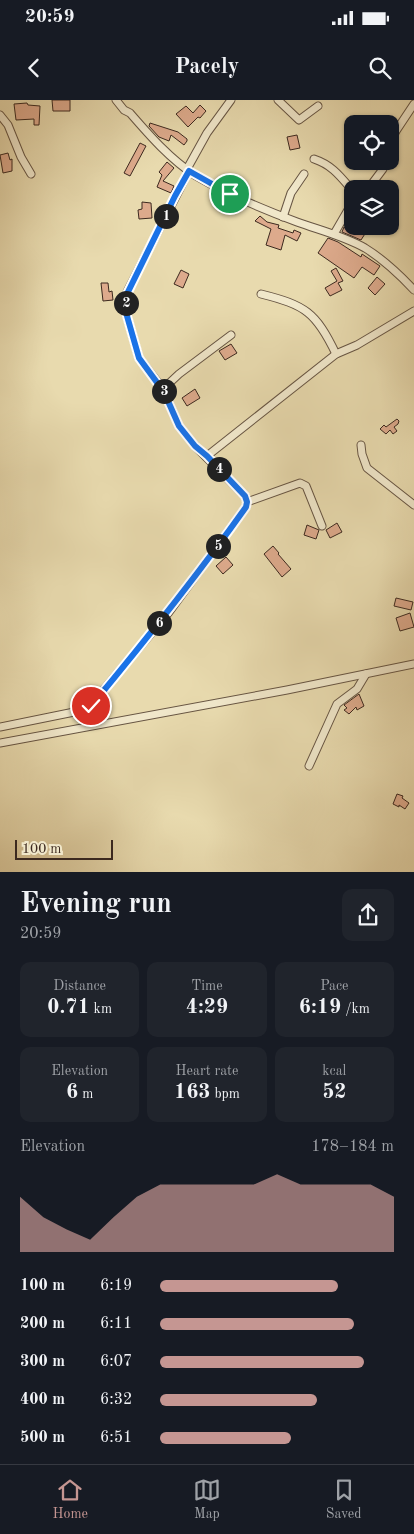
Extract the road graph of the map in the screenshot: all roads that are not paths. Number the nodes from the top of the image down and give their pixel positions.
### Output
1 (116, 100) edge
2 (231, 100) edge
3 (278, 100) edge
4 (414, 104) edge
5 (318, 106) dead end
6 (0, 117) edge
7 (399, 126) edge
8 (314, 159) dead end
9 (188, 170) junction
10 (31, 174) dead end
11 (304, 174) dead end
12 (344, 180) edge
13 (344, 216) edge
14 (283, 217) junction
15 (334, 234) junction
16 (414, 290) edge
17 (260, 294) dead end
18 (414, 311) edge
19 (231, 334) dead end
20 (336, 354) junction
21 (163, 389) junction
22 (361, 445) dead end
23 (207, 456) junction
24 (247, 502) junction
25 (414, 505) edge
26 (322, 526) dead end
27 (414, 664) edge
28 (366, 674) junction
29 (0, 727) edge
30 (0, 743) edge
31 (309, 766) dead end

1 - 9 street
2 - 9 street
3 - 5 street
4 - 7 street
6 - 10 street
8 - 12 street
9 - 14 street
9 - 21 street
11 - 14 street
13 - 15 street
14 - 15 street
15 - 16 street
17 - 20 street
18 - 20 street
19 - 21 street
20 - 23 street
21 - 23 street
22 - 25 street
23 - 24 street
24 - 26 street
24 - 29 street
27 - 28 street
28 - 30 street
28 - 31 street

